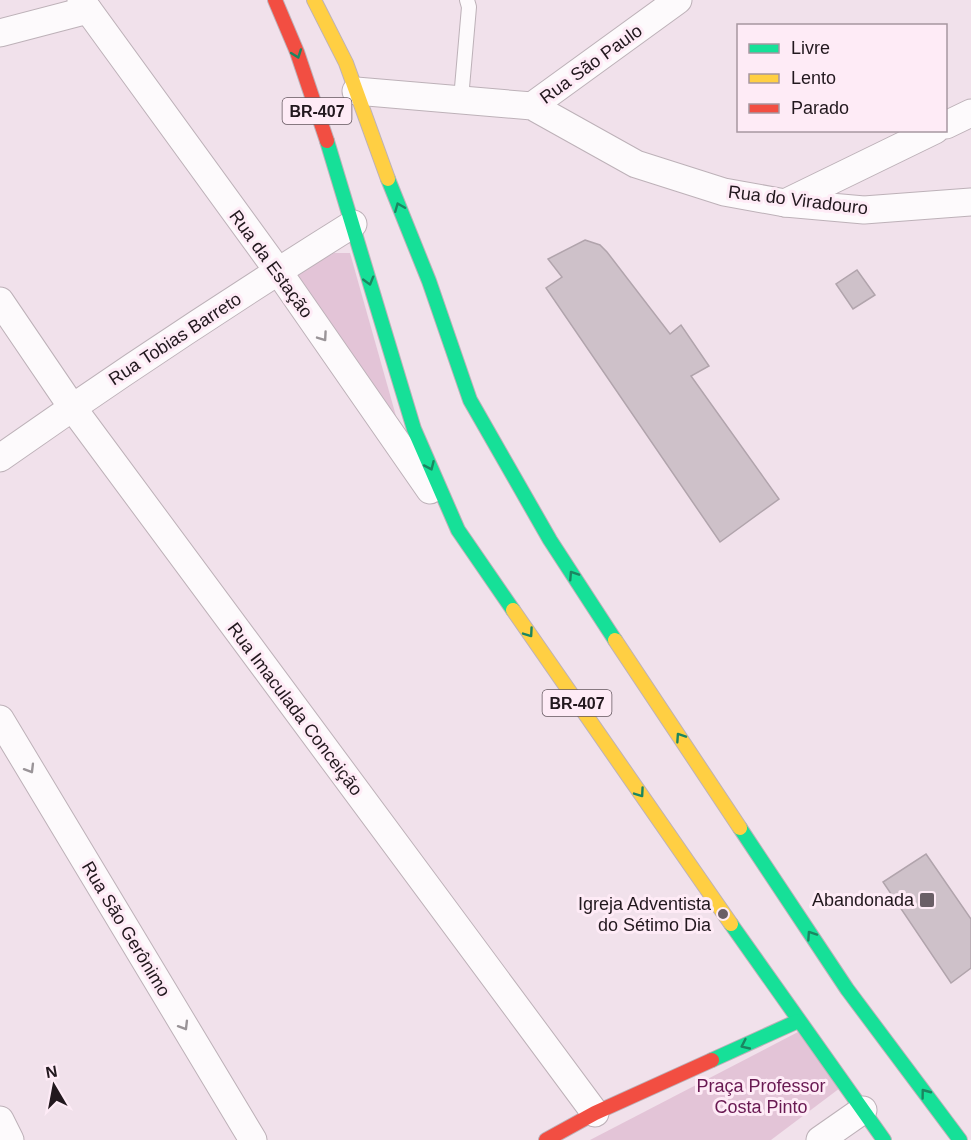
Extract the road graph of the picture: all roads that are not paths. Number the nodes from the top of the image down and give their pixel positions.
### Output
1 (275, 0) edge
2 (314, 0) edge
3 (467, 0) edge
4 (678, 0) edge
5 (84, 5) edge
6 (0, 33) edge
7 (356, 91) junction
8 (461, 99) junction
9 (532, 106) junction
10 (971, 113) edge
11 (947, 124) edge
12 (931, 132) edge
13 (785, 202) junction
14 (971, 202) edge
15 (353, 225) junction
16 (278, 272) junction
17 (0, 301) edge
18 (72, 408) junction
19 (0, 458) edge
20 (458, 530) junction
21 (0, 719) edge
22 (798, 1021) junction
23 (863, 1110) junction
24 (595, 1113) junction
25 (0, 1120) edge
26 (10, 1140) edge
27 (253, 1140) edge
28 (546, 1140) edge
29 (820, 1140) edge
30 (884, 1140) edge
31 (960, 1140) edge

1 -> 15 main road, BR-407
2 - 7 main road, BR-407
3 - 8 lane
4 - 9 street, Rua São Paulo
5 - 6 street
5 - 16 street, Rua da Estação
7 - 8 street, Rua do Viradouro
31 -> 7 main road, BR-407
8 - 9 street, Rua do Viradouro
9 - 13 street, Rua do Viradouro
10 - 11 street
12 - 13 street
13 - 14 street, Rua do Viradouro
15 - 16 street, Rua Tobias Barreto
15 -> 20 main road, BR-407
16 - 18 street, Rua Tobias Barreto
16 -> 20 street, Rua da Estação
17 - 18 street, Rua Imaculada Conceição
18 - 19 street, Rua Tobias Barreto
18 - 24 street, Rua Imaculada Conceição
20 -> 22 main road, BR-407
21 -> 27 street, Rua São Gerônimo
22 - 23 main road, BR-407
22 -> 24 main road
23 - 29 street
23 - 30 main road, BR-407
24 - 28 main road
25 - 26 street

